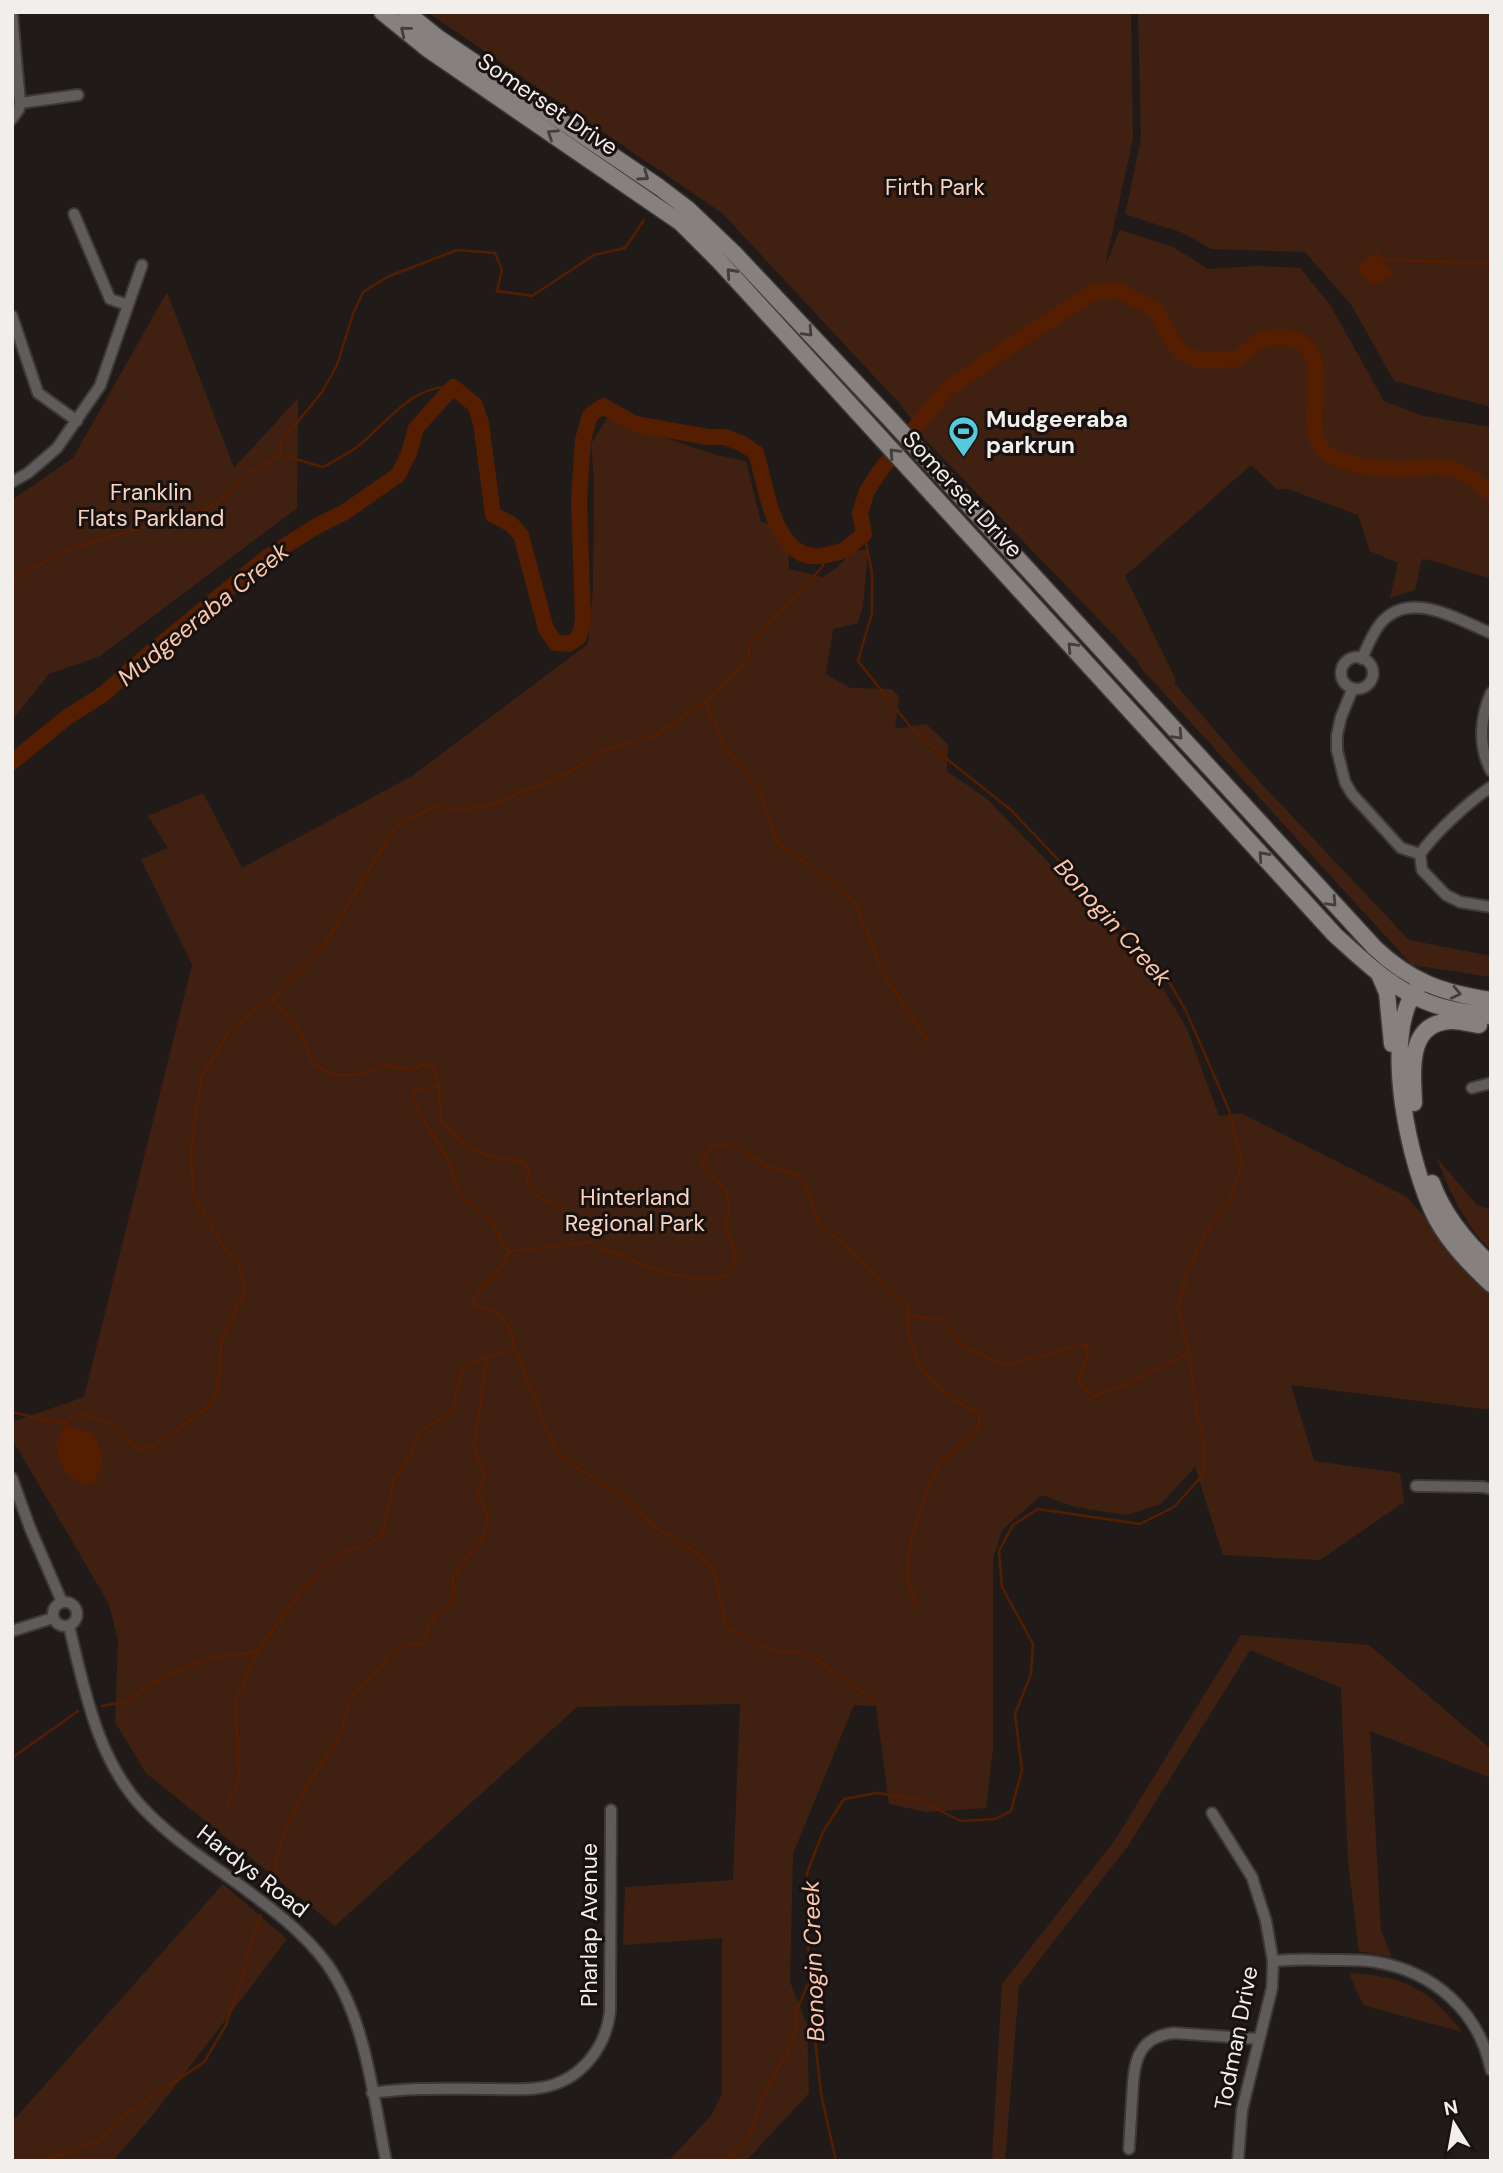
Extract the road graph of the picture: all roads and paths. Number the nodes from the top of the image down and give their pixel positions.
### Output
1 (382, 12) edge
2 (406, 12) edge
3 (12, 14) edge
4 (78, 94) dead end
5 (20, 103) junction
6 (12, 119) edge
7 (74, 214) dead end
8 (142, 265) dead end
9 (128, 305) junction
10 (12, 316) edge
11 (77, 421) junction
12 (12, 482) edge
13 (1491, 633) edge
14 (1362, 659) junction
15 (1132, 684) junction
16 (1353, 688) junction
17 (1491, 693) edge
18 (1118, 697) junction
19 (1487, 712) edge
20 (1491, 771) edge
21 (1491, 787) edge
22 (1420, 854) junction
23 (1491, 907) edge
24 (1379, 974) junction
25 (1417, 992) junction
26 (1491, 1000) edge
27 (1491, 1016) edge
28 (1491, 1026) edge
29 (1491, 1083) edge
30 (1472, 1088) dead end
31 (1409, 1107) junction
32 (1460, 1233) junction
33 (1491, 1265) edge
34 (1491, 1272) edge
35 (1491, 1284) edge
36 (12, 1478) edge
37 (1416, 1486) dead end
38 (1491, 1489) edge
39 (62, 1602) junction
40 (53, 1618) junction
41 (69, 1626) junction
42 (12, 1631) edge
43 (611, 1810) dead end
44 (1212, 1813) dead end
45 (1273, 1961) junction
46 (1259, 2039) junction
47 (1491, 2070) edge
48 (372, 2093) junction
49 (1129, 2149) dead end
50 (386, 2161) edge
51 (1238, 2161) edge

18 -> 1 main road, Somerset Drive
2 -> 15 main road, Somerset Drive
3 - 5 street
4 - 5 street
5 - 6 street
7 - 9 street
8 - 9 street
9 - 11 street
10 - 11 street
11 - 12 street
13 - 14 street
14 - 16 street
14 - 16 street
15 - 18 main road
15 -> 25 main road, Somerset Drive
16 - 22 street
17 - 19 street
24 -> 18 main road, Somerset Drive
19 - 20 street
21 - 22 street
22 - 23 street
24 - 25 main road, Somerset Drive
24 - 31 main road
25 -> 26 main road, Somerset Drive
25 - 27 main road, Somerset Drive
25 - 31 main road
28 - 31 main road
29 - 30 street
31 - 32 main road
31 - 35 main road
32 - 33 main road
32 - 34 main road
36 - 39 street
37 - 38 street
39 - 40 street
39 - 41 street
40 - 41 street
40 - 42 street
41 - 48 street, Hardys Road
43 - 48 street, Pharlap Avenue
44 - 45 street, Todman Drive
45 - 46 street, Todman Drive
45 - 47 street
46 - 49 street
46 - 51 street, Todman Drive
48 - 50 street, Hardys Road

